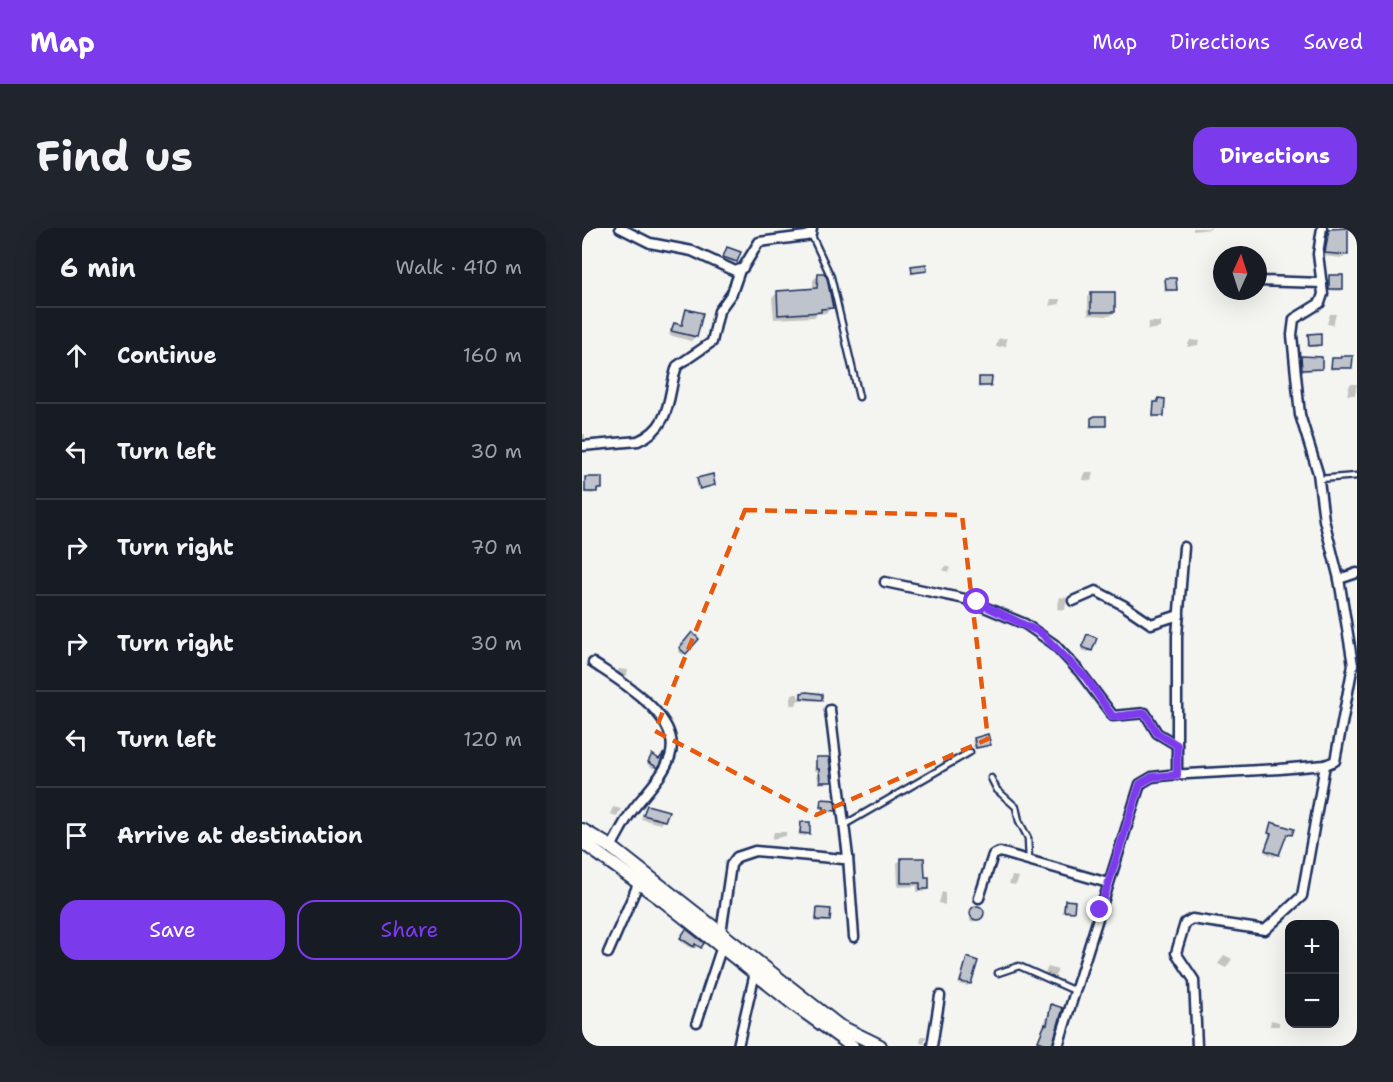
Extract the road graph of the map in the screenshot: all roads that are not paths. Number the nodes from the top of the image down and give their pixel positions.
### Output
1 (620, 228) edge
2 (1322, 228) edge
3 (812, 231) edge
4 (740, 270) junction
5 (1267, 281) edge
6 (1322, 283) junction
7 (859, 397) dead end
8 (582, 446) edge
9 (1357, 476) edge
10 (1318, 479) junction
11 (1184, 547) dead end
12 (1357, 573) edge
13 (1339, 579) junction
14 (885, 582) dead end
15 (1073, 601) dead end
16 (1179, 615) junction
17 (593, 663) dead end
18 (830, 710) dead end
19 (1177, 745) junction
20 (970, 752) dead end
21 (1325, 765) junction
22 (1177, 775) junction
23 (990, 778) dead end
24 (844, 825) junction
25 (582, 830) edge
26 (582, 842) edge
27 (611, 847) junction
28 (848, 857) junction
29 (1029, 860) junction
30 (639, 882) junction
31 (1108, 883) junction
32 (980, 898) dead end
33 (721, 933) junction
34 (854, 936) dead end
35 (722, 946) junction
36 (608, 953) dead end
37 (754, 973) junction
38 (998, 973) dead end
39 (1075, 991) junction
40 (940, 996) dead end
41 (697, 1022) dead end
42 (738, 1046) edge
43 (852, 1046) edge
44 (880, 1046) edge
45 (932, 1046) edge
46 (1058, 1046) edge
47 (1197, 1046) edge

1 - 4 street
2 - 6 street
3 - 4 street
3 - 7 lane
4 - 8 street
5 - 6 street
6 - 10 street
9 - 10 lane
10 - 13 street
11 - 16 street
12 - 13 street
13 - 21 street
14 - 19 street
15 - 16 street
16 - 19 street
17 - 27 street
18 - 24 street
19 - 22 street
20 - 24 lane
21 - 22 street
21 - 47 street
22 - 31 street
23 - 29 lane
24 - 28 street
25 - 27 main road
26 - 30 main road
27 - 33 main road
28 - 33 street
28 - 34 street
29 - 31 street
29 - 32 street
30 - 35 main road
30 - 36 street
31 - 39 street
33 - 44 main road
35 - 37 main road
35 - 41 street
37 - 42 street
37 - 43 main road
38 - 39 lane
39 - 46 street
40 - 45 street

